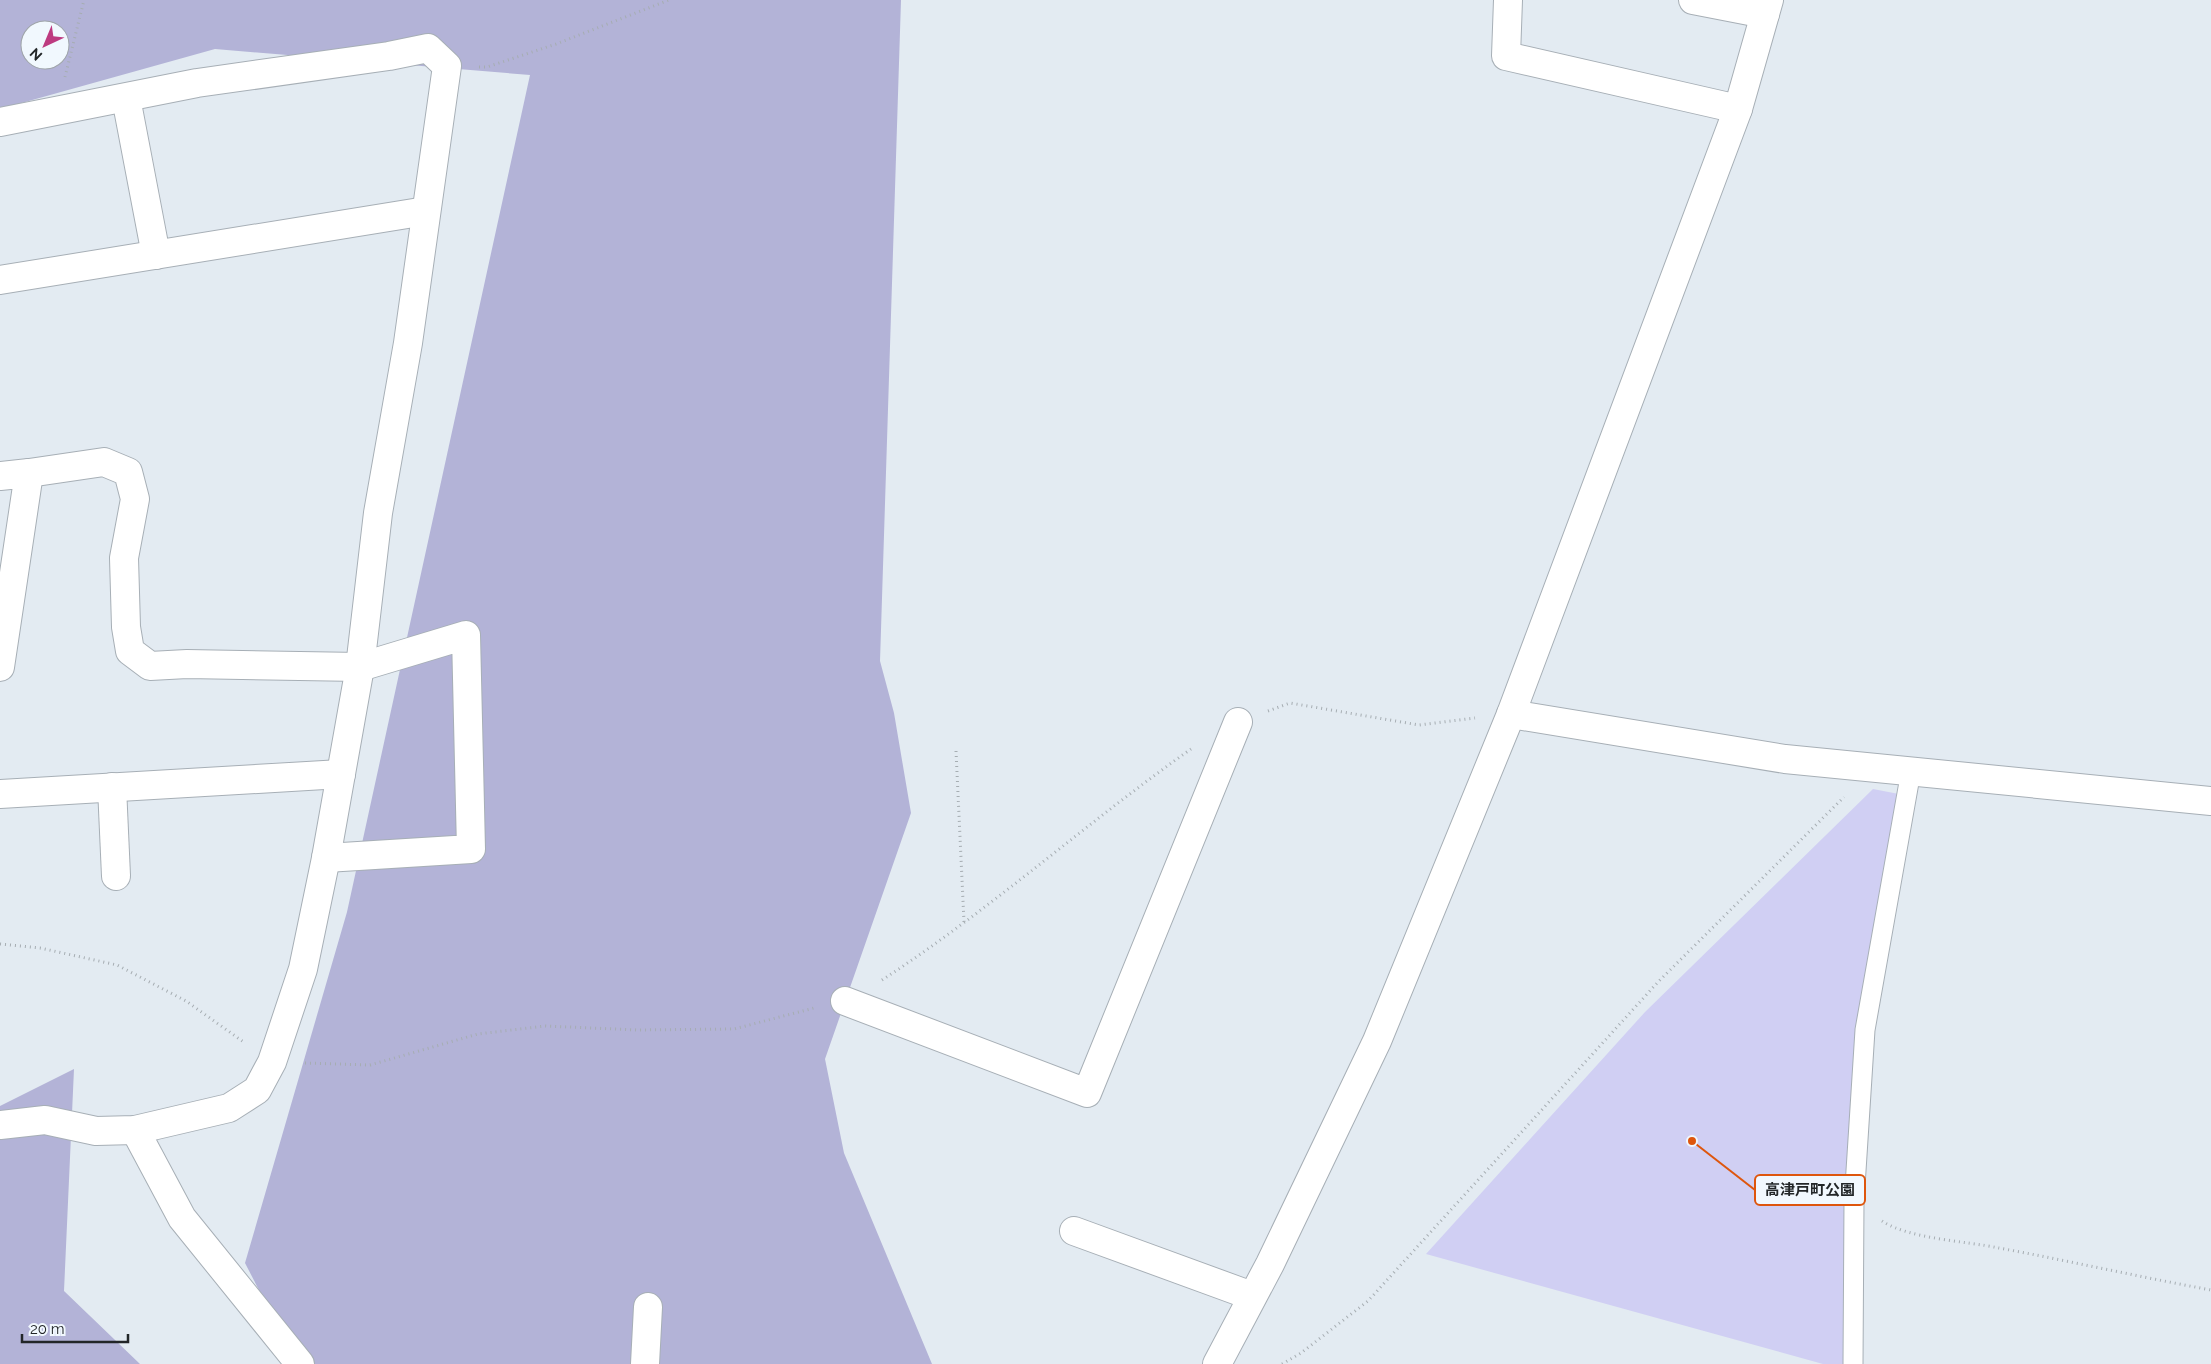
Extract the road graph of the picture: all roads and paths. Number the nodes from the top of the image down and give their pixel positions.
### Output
1 (84, 0) edge
2 (669, 0) edge
3 (1508, 0) edge
4 (1693, 0) edge
5 (1767, 7) edge
6 (447, 66) junction
7 (126, 98) junction
8 (1738, 109) junction
9 (57, 112) junction
10 (0, 122) edge
11 (426, 212) junction
12 (156, 255) junction
13 (0, 280) edge
14 (29, 472) junction
15 (0, 476) edge
16 (0, 667) edge
17 (360, 667) junction
18 (1510, 714) junction
19 (1238, 722) joint
20 (1193, 747) dead end
21 (956, 751) dead end
22 (1873, 768) junction
23 (1911, 772) junction
24 (341, 774) junction
25 (112, 787) junction
26 (0, 794) edge
27 (2211, 801) edge
28 (326, 858) junction
29 (116, 876) dead end
30 (964, 922) junction
31 (0, 944) edge
32 (845, 1000) junction
33 (272, 1062) junction
34 (0, 1125) edge
35 (135, 1130) junction
36 (1854, 1202) junction
37 (1074, 1231) dead end
38 (2211, 1290) edge
39 (1252, 1296) junction
40 (648, 1307) dead end
41 (300, 1364) edge
42 (646, 1364) edge
43 (1217, 1364) edge
44 (1282, 1364) edge
45 (1853, 1364) edge

1 - 9 path
2 - 6 path
3 - 8 street
4 - 5 street
5 - 8 street
6 - 7 street
6 - 11 street
7 - 9 street
7 - 12 street
8 - 18 street
9 - 10 street
11 - 12 street
11 - 17 street
12 - 13 street
14 - 15 street
14 - 16 street
14 - 17 street
17 - 24 street
17 - 28 street
18 - 19 path
18 - 22 street
18 - 39 street
19 - 32 street
20 - 30 path
21 - 30 path
22 - 23 street
22 - 44 path
23 - 27 street
23 - 36 lane
24 - 25 street
24 - 28 street
25 - 26 street
25 - 29 street
28 - 33 street
30 - 32 path
31 - 33 path
32 - 33 path
33 - 35 street
34 - 35 street
35 - 41 street
36 - 38 path
36 - 45 lane
37 - 39 street
39 - 43 street
40 - 42 street

